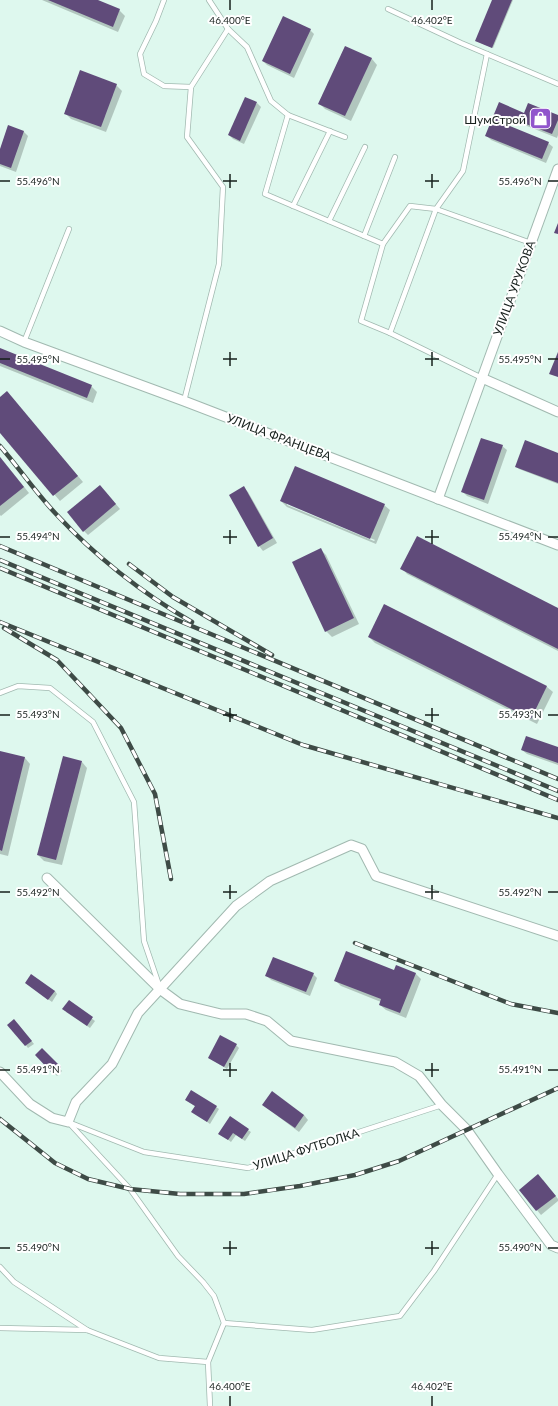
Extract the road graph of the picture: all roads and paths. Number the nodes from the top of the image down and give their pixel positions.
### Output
1 (164, 0) edge
2 (209, 0) edge
3 (388, 9) dead end
4 (228, 28) junction
5 (487, 54) junction
6 (558, 84) edge
7 (191, 87) junction
8 (288, 114) junction
9 (330, 130) junction
10 (345, 137) dead end
11 (365, 147) dead end
12 (395, 157) dead end
13 (558, 169) edge
14 (293, 206) junction
15 (436, 209) junction
16 (329, 221) junction
17 (69, 229) dead end
18 (364, 236) junction
19 (531, 243) junction
20 (383, 244) junction
21 (0, 331) edge
22 (390, 333) junction
23 (24, 342) junction
24 (482, 378) junction
25 (184, 401) junction
26 (558, 412) edge
27 (438, 499) junction
28 (558, 545) edge
29 (0, 693) edge
30 (46, 878) dead end
31 (558, 936) edge
32 (161, 990) junction
33 (0, 1072) edge
34 (442, 1105) junction
35 (68, 1122) junction
36 (498, 1174) junction
37 (558, 1248) edge
38 (0, 1267) edge
39 (224, 1323) junction
40 (0, 1328) edge
41 (87, 1330) junction
42 (208, 1362) junction
43 (210, 1406) edge

1 - 7 lane
2 - 4 lane
3 - 5 lane
4 - 7 lane
4 - 8 lane
5 - 6 lane
5 - 15 lane
7 - 25 lane
8 - 9 lane
8 - 14 lane
9 - 10 lane
9 - 14 lane
11 - 16 lane
12 - 18 lane
13 - 19 street, УЛИЦА УРУКОВА
14 - 16 lane
15 - 19 lane
15 - 20 lane
15 - 22 lane
16 - 18 lane
17 - 23 lane
18 - 20 lane
19 - 24 street, УЛИЦА УРУКОВА
20 - 22 lane
21 - 23 street, УЛИЦА ФРАНЦЕВА
22 - 24 lane
23 - 25 street, УЛИЦА ФРАНЦЕВА
24 - 26 street
24 - 27 street, УЛИЦА УРУКОВА
25 - 27 street, УЛИЦА ФРАНЦЕВА
27 - 28 street, УЛИЦА ФРАНЦЕВА
29 - 32 lane
30 - 32 street
31 - 32 street
32 - 34 street
32 - 35 street
33 - 35 street, УЛИЦА ФУТБОЛКА
34 - 35 lane, УЛИЦА ФУТБОЛКА
34 - 36 street
35 - 39 lane
36 - 37 street
36 - 39 lane
38 - 41 lane
39 - 42 lane
40 - 41 lane
41 - 42 lane
42 - 43 lane

